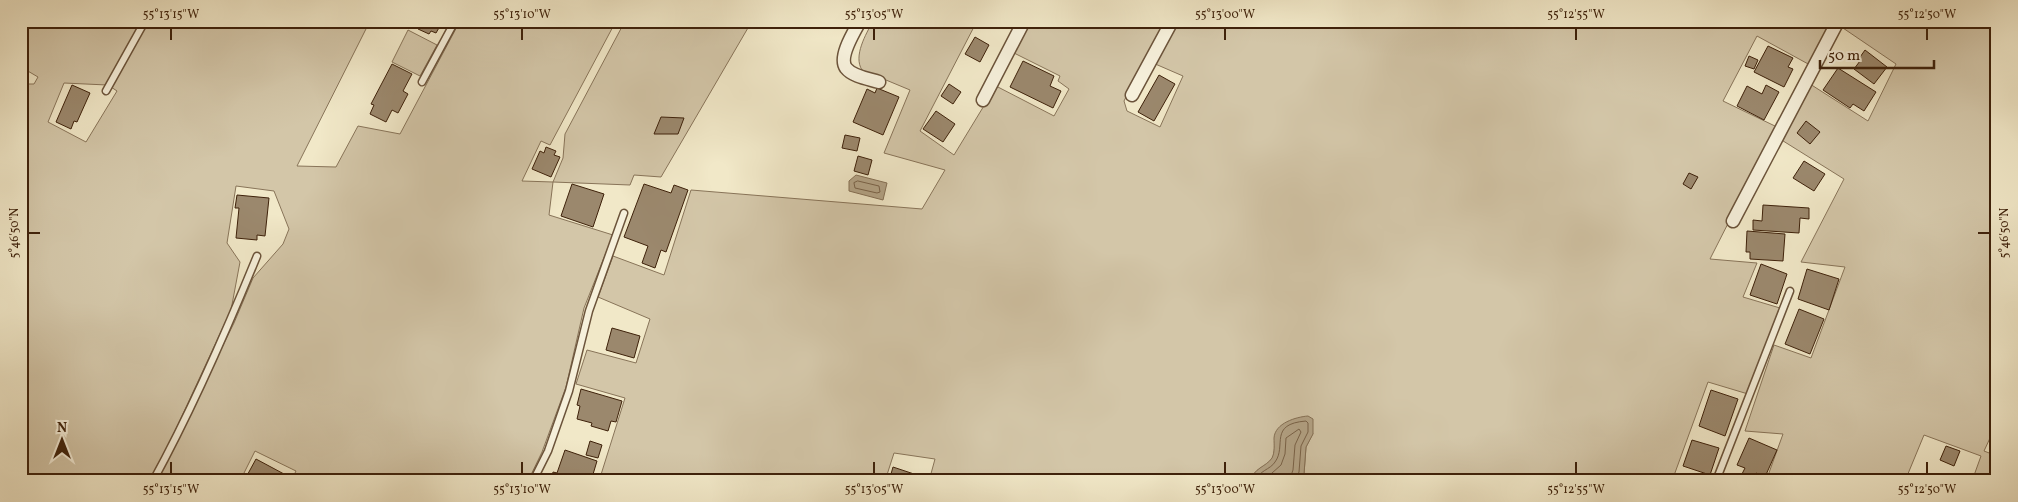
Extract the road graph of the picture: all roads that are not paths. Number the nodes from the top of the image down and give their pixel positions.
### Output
1 (144, 21) edge
2 (455, 21) edge
3 (860, 21) edge
4 (1024, 21) edge
5 (1172, 21) edge
6 (1838, 21) edge
7 (422, 82) dead end
8 (879, 82) dead end
9 (106, 91) dead end
10 (1132, 94) dead end
11 (983, 100) dead end
12 (624, 213) dead end
13 (1733, 221) dead end
14 (257, 256) dead end
15 (1790, 291) dead end
16 (154, 481) edge
17 (533, 481) edge
18 (1716, 481) edge

1 - 9 lane
2 - 7 lane
3 - 8 street
4 - 11 street
5 - 10 street
6 - 13 street
12 - 17 lane
14 - 16 lane
15 - 18 lane

